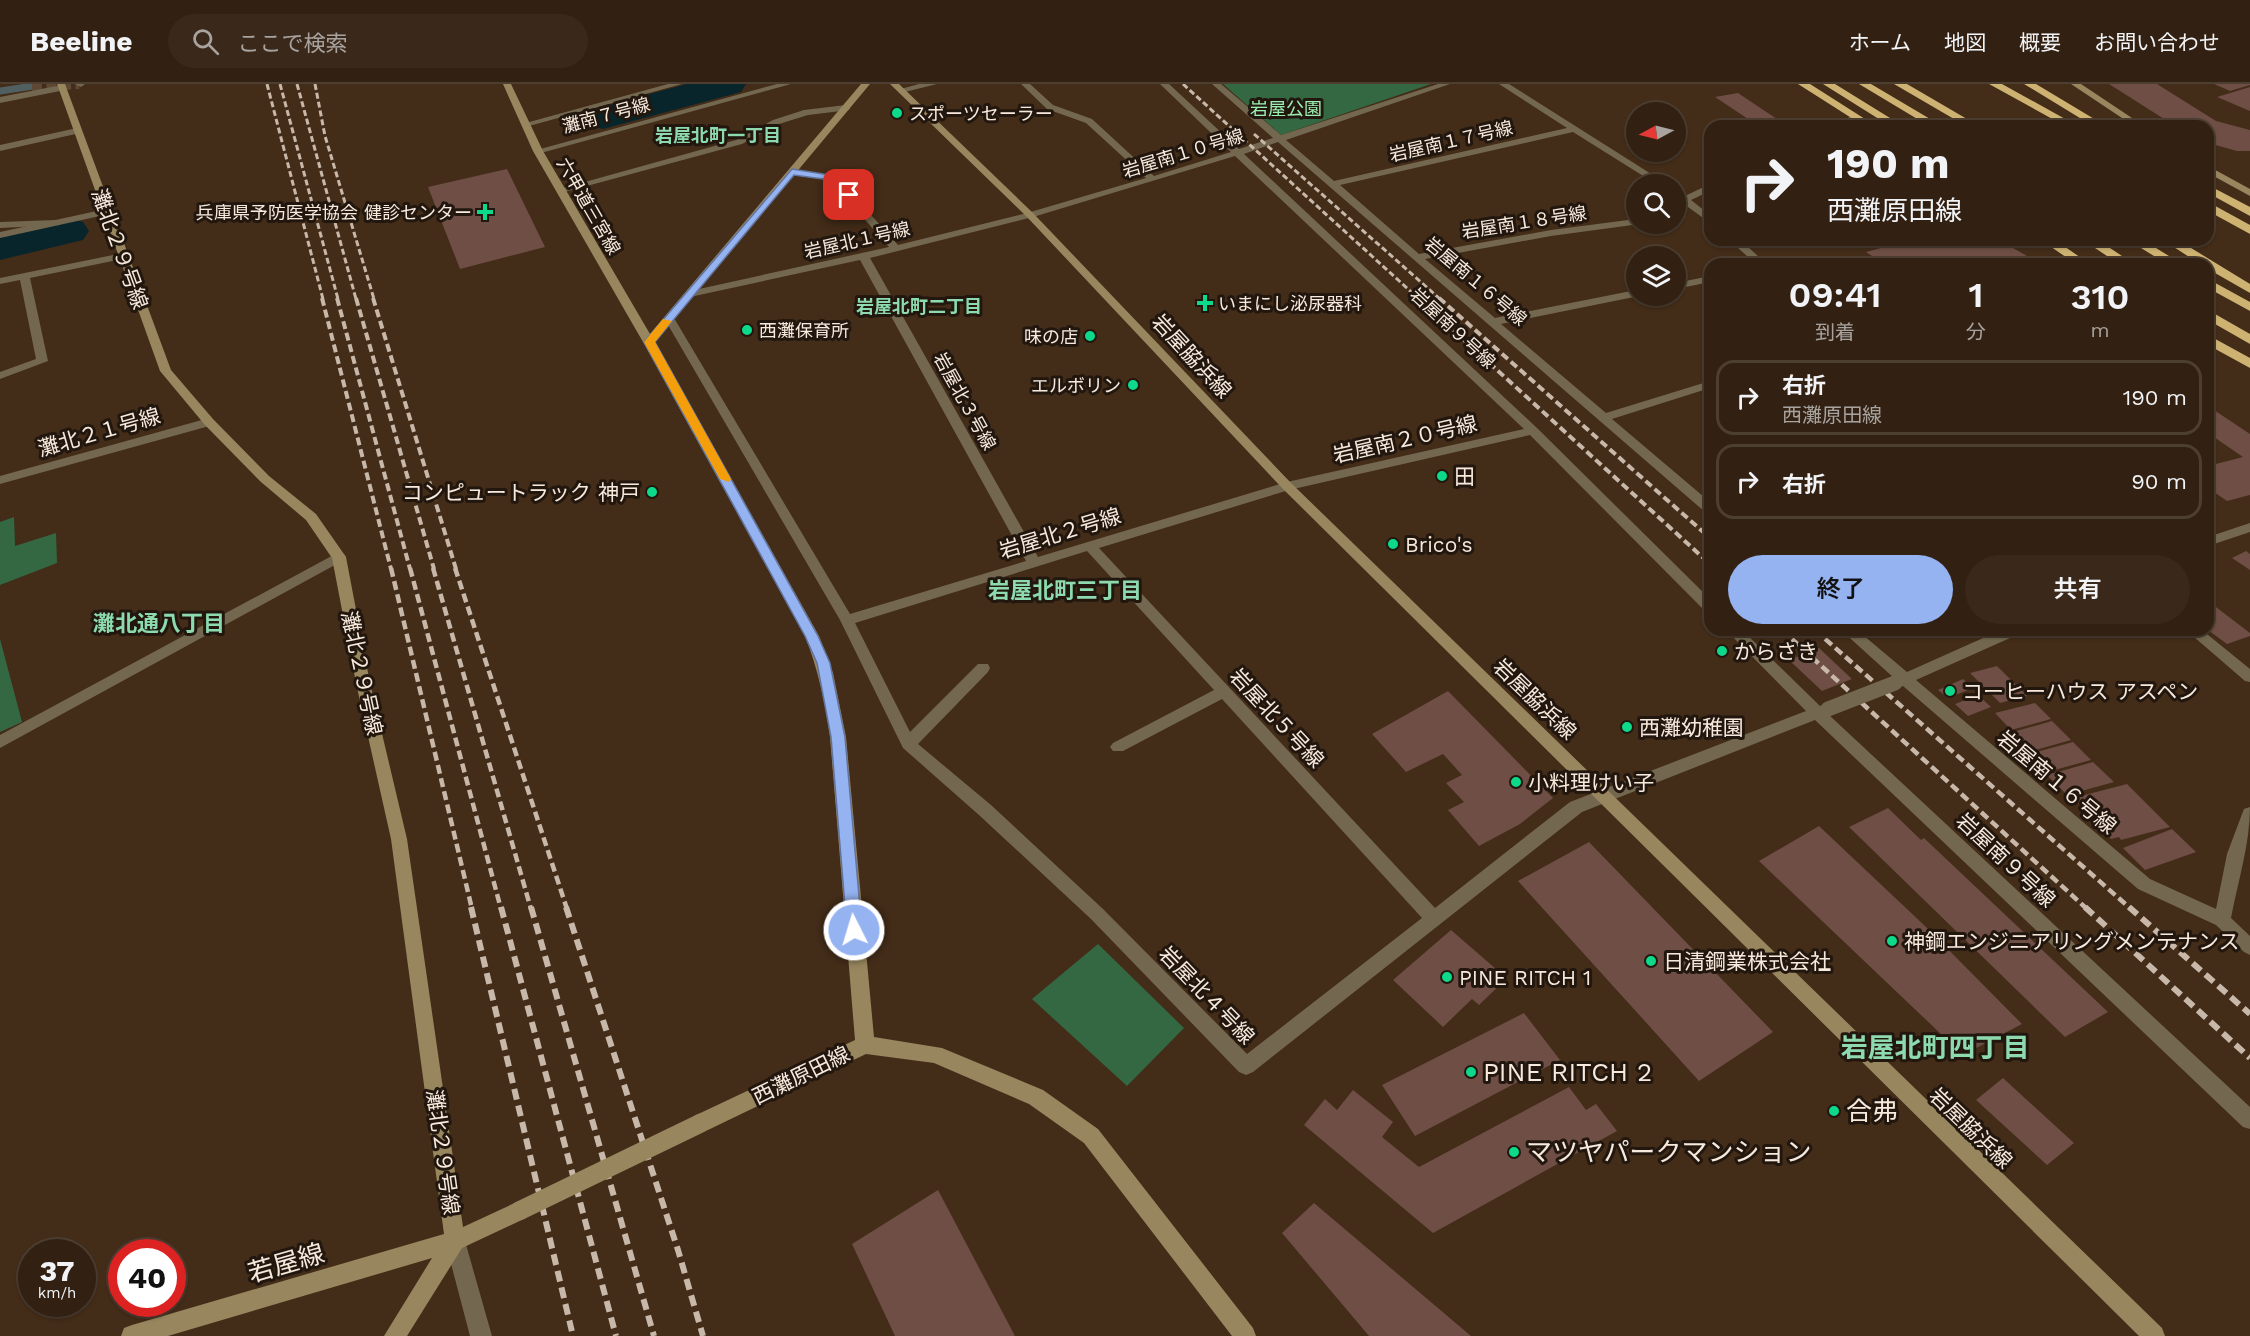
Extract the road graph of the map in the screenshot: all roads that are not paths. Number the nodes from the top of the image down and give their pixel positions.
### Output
1 (507, 84) edge
2 (677, 84) edge
3 (787, 84) edge
4 (866, 84) edge
5 (933, 84) edge
6 (1025, 84) edge
7 (1164, 84) edge
8 (1216, 84) edge
9 (1446, 84) edge
10 (1503, 84) edge
11 (1803, 84) edge
12 (1828, 84) edge
13 (1864, 84) edge
14 (1899, 84) edge
15 (1994, 84) edge
16 (2003, 84) edge
17 (2029, 84) edge
18 (2041, 84) edge
19 (2075, 84) edge
20 (61, 86) edge
21 (32, 87) dead end
22 (898, 87) edge
23 (0, 93) edge
24 (0, 100) edge
25 (846, 108) junction
26 (1856, 117) junction
27 (1850, 120) edge
28 (1861, 120) edge
29 (1888, 120) edge
30 (1927, 120) edge
31 (1963, 120) edge
32 (2060, 120) edge
33 (2061, 120) edge
34 (2092, 120) edge
35 (2093, 120) edge
36 (2131, 120) edge
37 (526, 124) junction
38 (1575, 129) junction
39 (77, 131) junction
40 (1280, 140) junction
41 (0, 148) edge
42 (538, 151) junction
43 (1240, 154) junction
44 (792, 172) junction
45 (2214, 172) edge
46 (1646, 174) edge
47 (1152, 179) junction
48 (1333, 184) junction
49 (561, 190) junction
50 (1704, 190) edge
51 (2214, 191) edge
52 (2250, 193) edge
53 (1686, 199) edge
54 (1686, 206) edge
55 (2214, 209) edge
56 (106, 212) junction
57 (2250, 212) edge
58 (1030, 215) junction
59 (1704, 216) edge
60 (56, 223) junction
61 (1626, 223) edge
62 (0, 225) edge
63 (2250, 230) edge
64 (0, 235) edge
65 (1741, 246) edge
66 (2056, 246) edge
67 (2099, 246) edge
68 (2144, 246) edge
69 (2179, 246) edge
70 (896, 249) junction
71 (123, 256) junction
72 (864, 257) junction
73 (1418, 257) junction
74 (1755, 258) edge
75 (2075, 258) edge
76 (2118, 258) edge
77 (2165, 258) edge
78 (2199, 258) edge
79 (2214, 267) edge
80 (24, 276) junction
81 (1704, 280) edge
82 (0, 281) edge
83 (1686, 283) edge
84 (2214, 286) edge
85 (2250, 289) edge
86 (690, 294) junction
87 (1626, 295) edge
88 (2250, 307) edge
89 (669, 318) junction
90 (2214, 318) edge
91 (1493, 322) junction
92 (2250, 340) edge
93 (649, 342) junction
94 (2214, 343) edge
95 (2250, 364) edge
96 (0, 376) edge
97 (1704, 386) edge
98 (1605, 417) junction
99 (209, 422) junction
100 (1533, 431) junction
101 (0, 480) edge
102 (1287, 486) junction
103 (1704, 504) edge
104 (2250, 527) edge
105 (2214, 540) edge
106 (1090, 546) junction
107 (339, 557) junction
108 (1034, 563) junction
109 (1704, 601) edge
110 (846, 620) junction
111 (1740, 636) edge
112 (1854, 636) edge
113 (1988, 636) edge
114 (2200, 636) edge
115 (983, 668) dead end
116 (2250, 676) edge
117 (1900, 681) junction
118 (1224, 691) junction
119 (1823, 711) junction
120 (0, 742) edge
121 (908, 744) junction
122 (1118, 747) dead end
123 (1604, 796) junction
124 (2250, 814) edge
125 (1434, 919) junction
126 (2222, 920) junction
127 (2250, 947) edge
128 (865, 1045) junction
129 (2250, 1120) edge
130 (512, 1215) joint
131 (455, 1241) junction
132 (132, 1336) edge
133 (395, 1336) edge
134 (481, 1336) edge
135 (1245, 1336) edge
136 (2154, 1336) edge

1 - 37 street, 六甲道三宮線
2 - 37 street
3 - 42 street, 灘南７号線
4 - 25 street
5 - 22 street
6 - 47 street
7 - 43 street, 岩屋南９号線
8 - 40 street, 岩屋南１６号線
9 - 40 street, 岩屋南１０号線
10 - 38 street
11 - 26 highway
12 - 29 highway
13 - 30 highway
14 - 31 highway
15 - 32 highway
16 - 33 highway
17 - 34 highway
18 - 35 highway
19 - 36 street
20 - 24 street
20 - 39 street, 灘北２９号線
21 - 23 street
22 - 58 street, 岩屋脇浜線
25 - 44 street
25 - 49 street
26 - 27 street
26 - 28 highway
37 - 42 street, 六甲道三宮線
38 - 46 street
38 - 48 street, 岩屋南１７号線
39 - 41 street
39 - 56 street, 灘北２９号線
40 - 43 street, 岩屋南１０号線
40 - 48 street, 岩屋南１６号線
42 - 49 street, 六甲道三宮線
43 - 47 street, 岩屋南１０号線
43 - 100 street, 岩屋南９号線
44 - 70 street
44 - 86 street
45 - 52 street
47 - 58 street, 岩屋南１０号線
48 - 73 street, 岩屋南１６号線
49 - 93 street, 六甲道三宮線
50 - 53 street
51 - 57 highway
54 - 59 street
55 - 63 highway
56 - 60 street
56 - 71 street, 灘北２９号線
58 - 70 street, 岩屋北１号線
58 - 102 street, 岩屋脇浜線
60 - 62 street
60 - 64 street
61 - 73 street, 岩屋南１８号線
65 - 74 street
66 - 75 highway
67 - 76 highway
68 - 77 highway
69 - 78 highway
70 - 72 street, 岩屋北１号線
71 - 80 street
71 - 99 street, 灘北２９号線
72 - 86 street, 岩屋北１号線
72 - 108 street, 岩屋北３号線
73 - 91 street, 岩屋南１６号線
79 - 85 highway
80 - 82 street
80 - 96 street
81 - 83 street
84 - 88 highway
86 - 89 street
87 - 91 street
89 - 93 street
89 - 110 street, 岩屋北４号線
90 - 92 highway
91 - 98 street, 岩屋南１６号線
93 - 128 street, 西灘原田線
94 - 95 highway
97 - 98 street
98 - 103 street, 岩屋南１６号線
99 - 101 street, 灘北２１号線
99 - 107 street, 灘北２９号線
100 - 102 street, 岩屋南２０号線
100 - 109 street, 岩屋南９号線
102 - 106 street, 岩屋北２号線
102 - 123 street, 岩屋脇浜線
104 - 105 street
106 - 108 street, 岩屋北２号線
106 - 118 street, 岩屋北５号線
107 - 120 street
107 - 131 street, 灘北２９号線
108 - 110 street, 岩屋北２号線
110 - 121 street, 岩屋北４号線
111 - 119 street, 岩屋南９号線
112 - 117 street, 岩屋南１６号線
113 - 117 street, 岩屋北４号線
114 - 116 street
115 - 121 street
117 - 119 street, 岩屋北４号線, bridge
117 - 126 street, 岩屋南１６号線
118 - 122 street
118 - 125 street, 岩屋北５号線
119 - 123 street, 岩屋北４号線
119 - 129 street, 岩屋南９号線
121 - 125 street, 岩屋北４号線
123 - 125 street, 岩屋北４号線
123 - 136 street, 岩屋脇浜線
124 - 126 street
126 - 127 street, 岩屋南１６号線
128 - 130 street, 西灘原田線, bridge
128 - 135 street
130 - 131 street, 若屋線
131 - 132 street, 若屋線
131 - 133 street
131 - 134 street, 灘北２９号線

